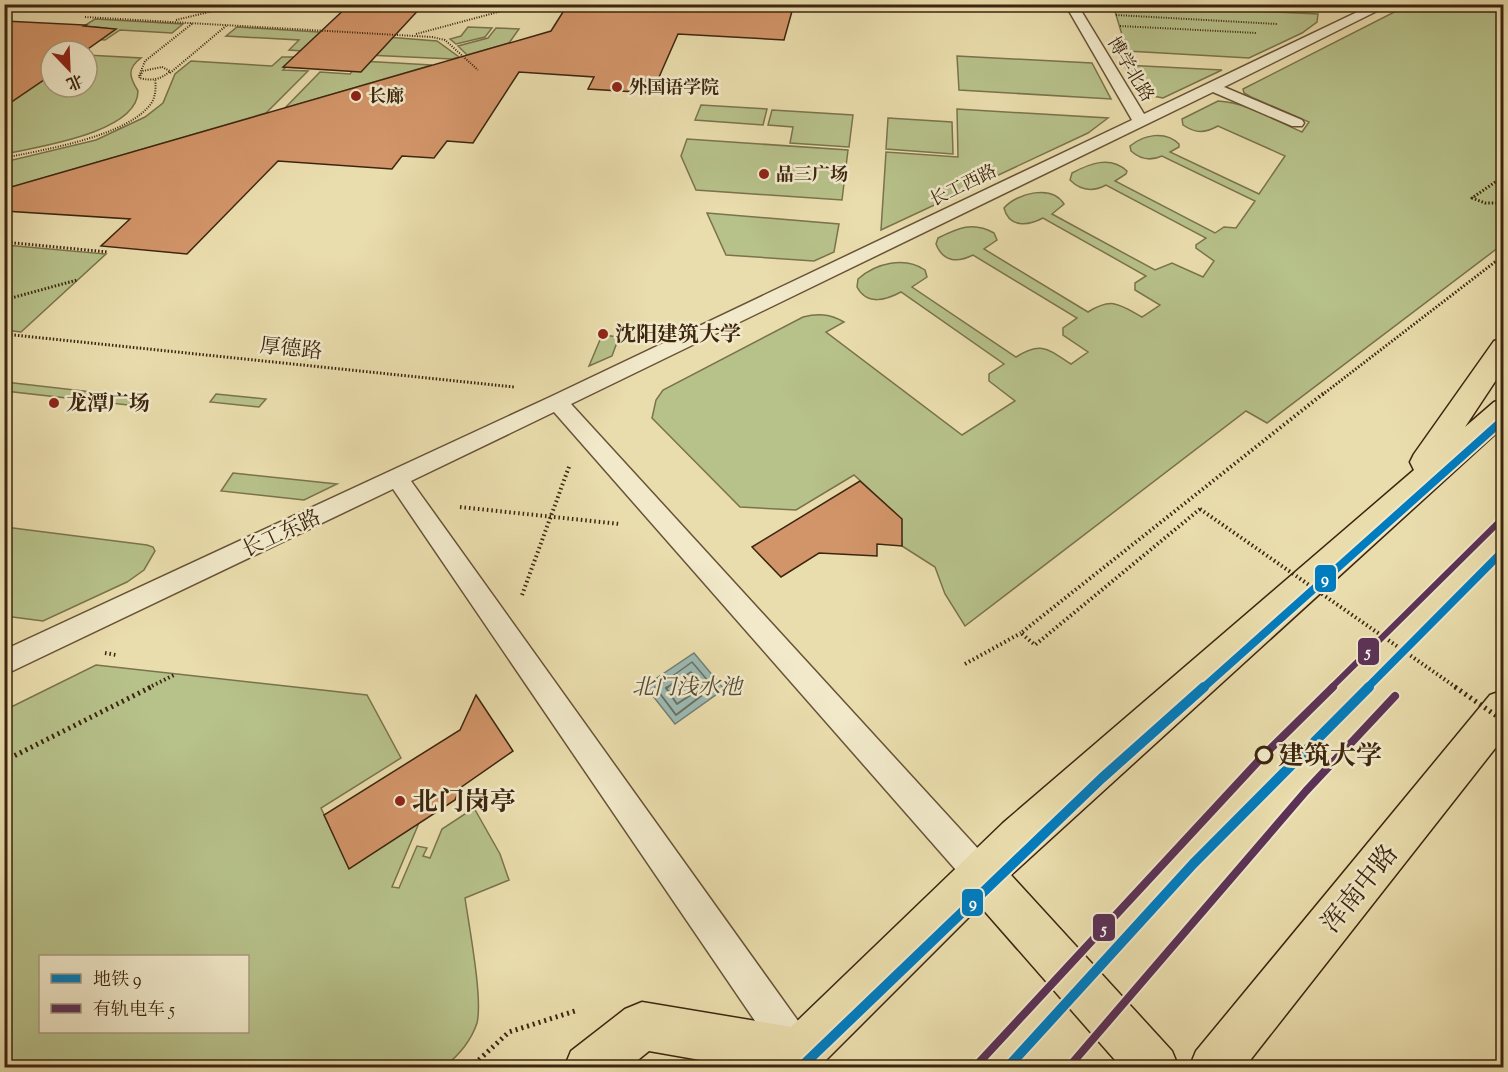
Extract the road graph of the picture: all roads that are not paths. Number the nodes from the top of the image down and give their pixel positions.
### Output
1 (1071, 4) edge
2 (1386, 4) edge
3 (1335, 13) road end
4 (1324, 33) junction
5 (1213, 87) junction
6 (1141, 122) junction
7 (1297, 123) dead end
8 (1503, 346) edge
9 (566, 398) junction
10 (1503, 409) edge
11 (398, 478) junction
12 (1399, 500) junction
13 (4, 663) edge
14 (1503, 707) edge
15 (981, 875) junction
16 (797, 1062) edge
17 (588, 1068) edge
18 (1155, 1068) edge
19 (1213, 1068) edge

1 - 6 lane, 博学北路
2 - 4 lane, 长工西路
3 - 4 lane
4 - 5 lane, 长工西路
5 - 6 lane, 长工西路
5 - 7 lane
6 - 9 lane, 长工西路
8 - 12 main road
9 - 11 lane, 长工东路
9 - 15 lane
10 - 12 main road
11 - 13 lane, 长工东路
11 - 16 lane
12 - 15 main road
14 - 19 main road, 浑南中路
15 - 16 main road
15 - 18 main road
16 - 17 main road

